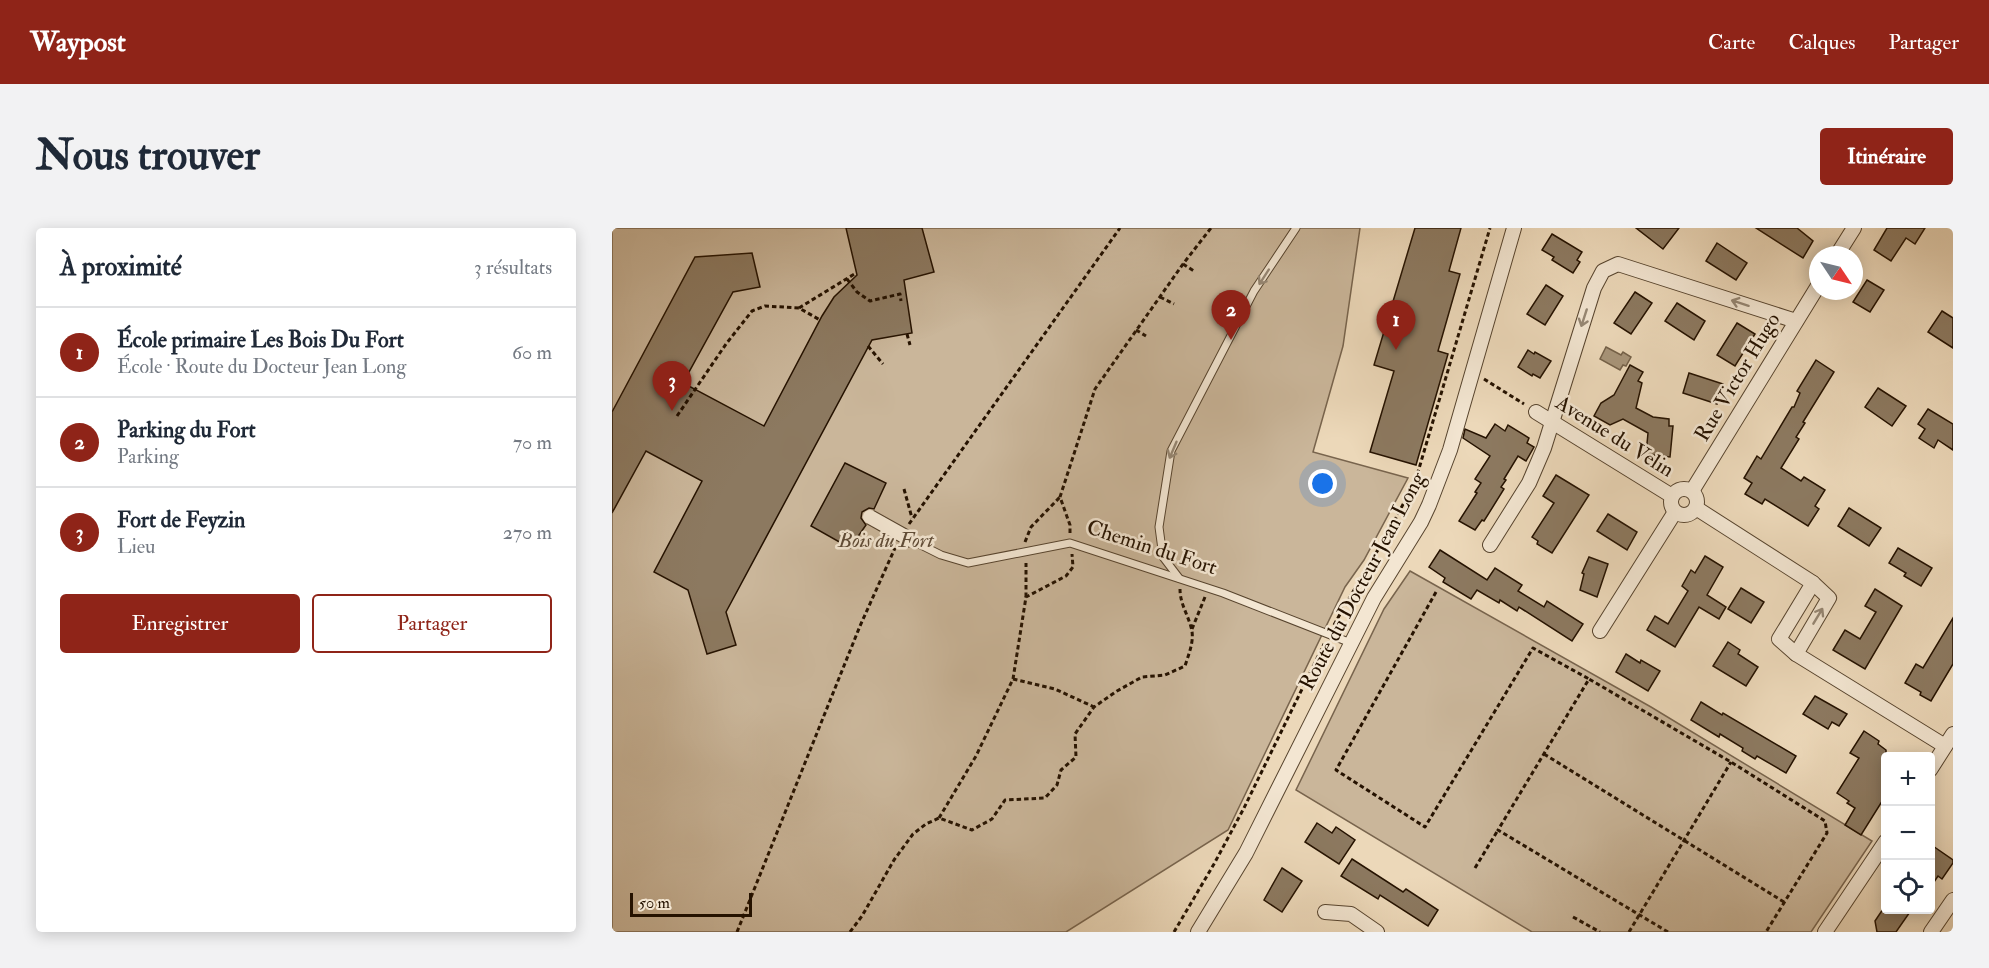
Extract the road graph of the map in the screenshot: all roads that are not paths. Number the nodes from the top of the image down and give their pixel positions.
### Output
1 (1296, 228) edge
2 (1514, 228) edge
3 (1847, 230) edge
4 (1841, 246) edge
5 (1809, 300) edge
6 (1796, 321) junction
7 (1536, 411) road end
8 (1552, 421) junction
9 (1692, 491) junction
10 (1672, 496) junction
11 (1696, 508) junction
12 (1675, 512) junction
13 (870, 518) dead end
14 (913, 541) joint
15 (1490, 545) dead end
16 (1179, 578) junction
17 (1813, 583) junction
18 (1600, 631) dead end
19 (1351, 643) junction
20 (1796, 654) junction
21 (1953, 734) edge
22 (1945, 746) junction
23 (1935, 763) edge
24 (1881, 849) edge
25 (1952, 904) edge
26 (1325, 912) dead end
27 (1833, 929) edge
28 (1198, 932) edge
29 (1377, 932) edge
30 (1931, 932) edge

1 -> 16 lane
2 - 19 street, Route du Docteur Jean Long
3 - 4 street
5 - 6 street, Rue Victor Hugo
6 -> 8 street
6 - 9 street, Rue Victor Hugo
7 - 8 street, Avenue du Velin
8 - 10 street, Avenue du Velin
8 - 15 street
9 - 10 street
9 - 11 street
10 - 12 street
11 - 12 street
11 - 17 street
12 - 18 street
13 - 14 street, Chemin du Fort, bridge
14 - 16 lane, Chemin du Fort
16 - 19 lane, Chemin du Fort
20 -> 17 street
17 - 20 street
19 - 28 street, Route du Docteur Jean Long
20 - 22 street
21 - 22 street
22 - 23 street
24 - 27 street
25 - 30 street
26 - 29 street

